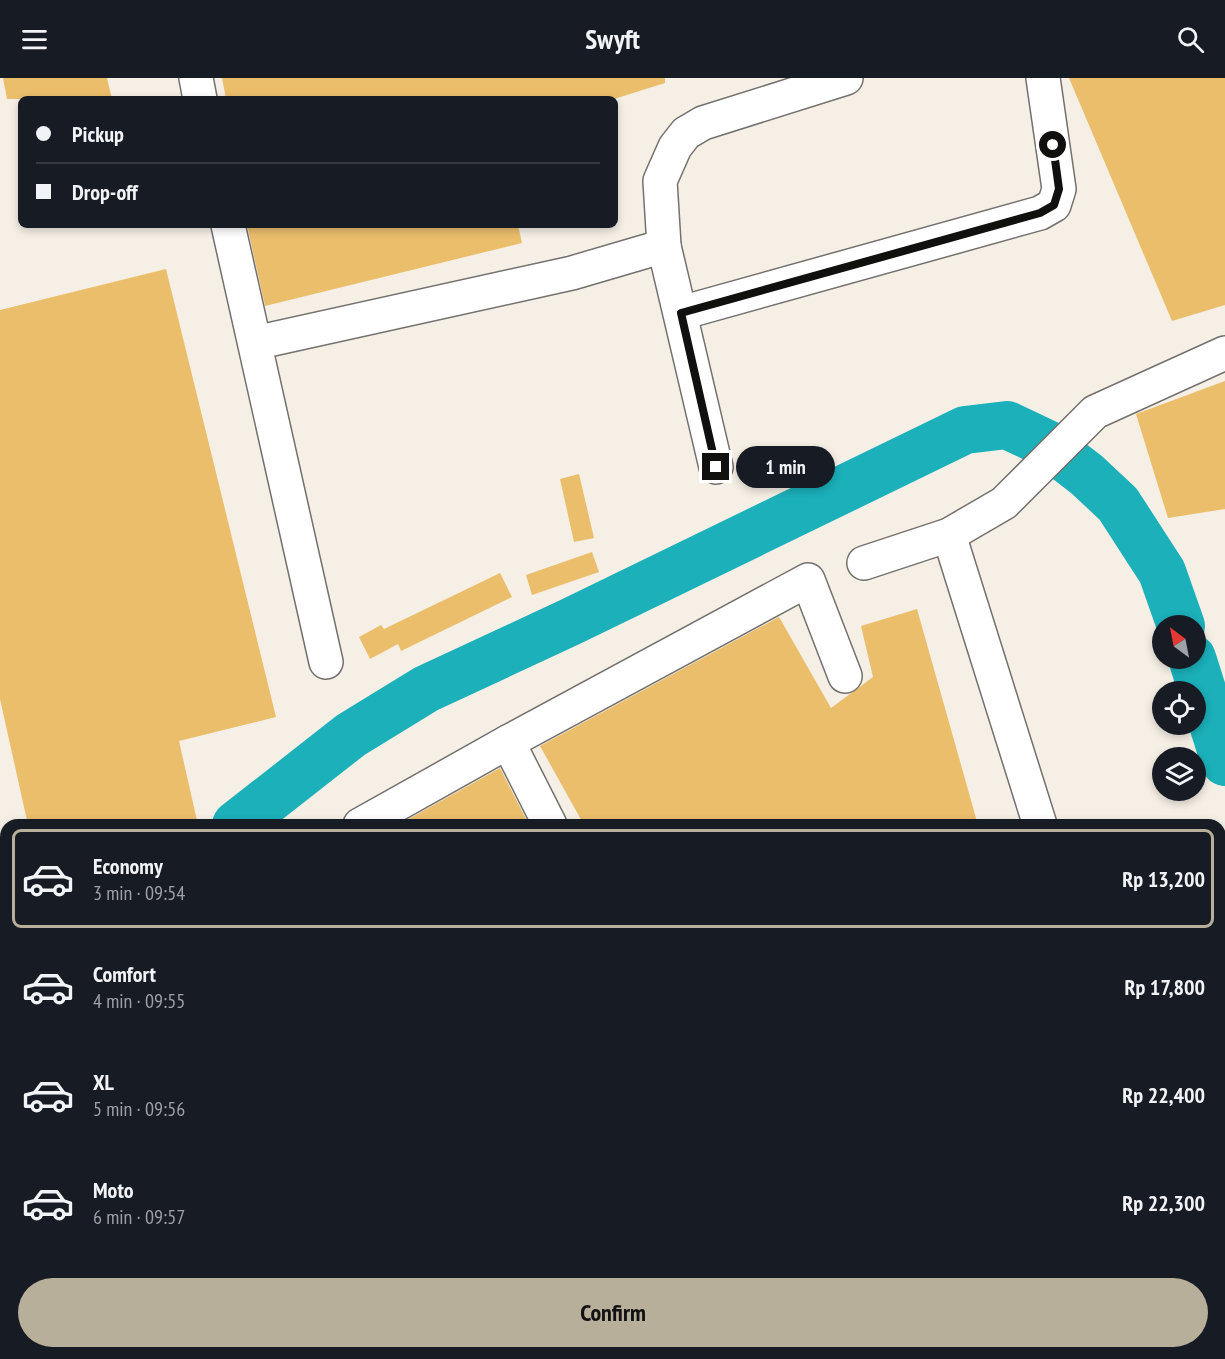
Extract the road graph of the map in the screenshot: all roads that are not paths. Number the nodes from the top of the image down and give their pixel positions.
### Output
1 (195, 78) edge
2 (846, 78) edge
3 (1043, 78) edge
4 (199, 96) edge
5 (229, 228) edge
6 (664, 246) junction
7 (681, 313) junction
8 (255, 343) junction
9 (1225, 353) edge
10 (716, 467) dead end
11 (949, 536) junction
12 (864, 563) dead end
13 (326, 662) dead end
14 (845, 676) dead end
15 (508, 742) junction
16 (371, 819) edge
17 (547, 819) edge
18 (1039, 819) edge

1 - 4 lane
2 - 6 lane
3 - 7 lane
5 - 8 lane
6 - 7 lane
6 - 8 lane
7 - 10 lane
8 - 13 lane
9 - 11 lane
11 - 12 lane
11 - 18 lane
14 - 15 lane
15 - 16 lane
15 - 17 lane

